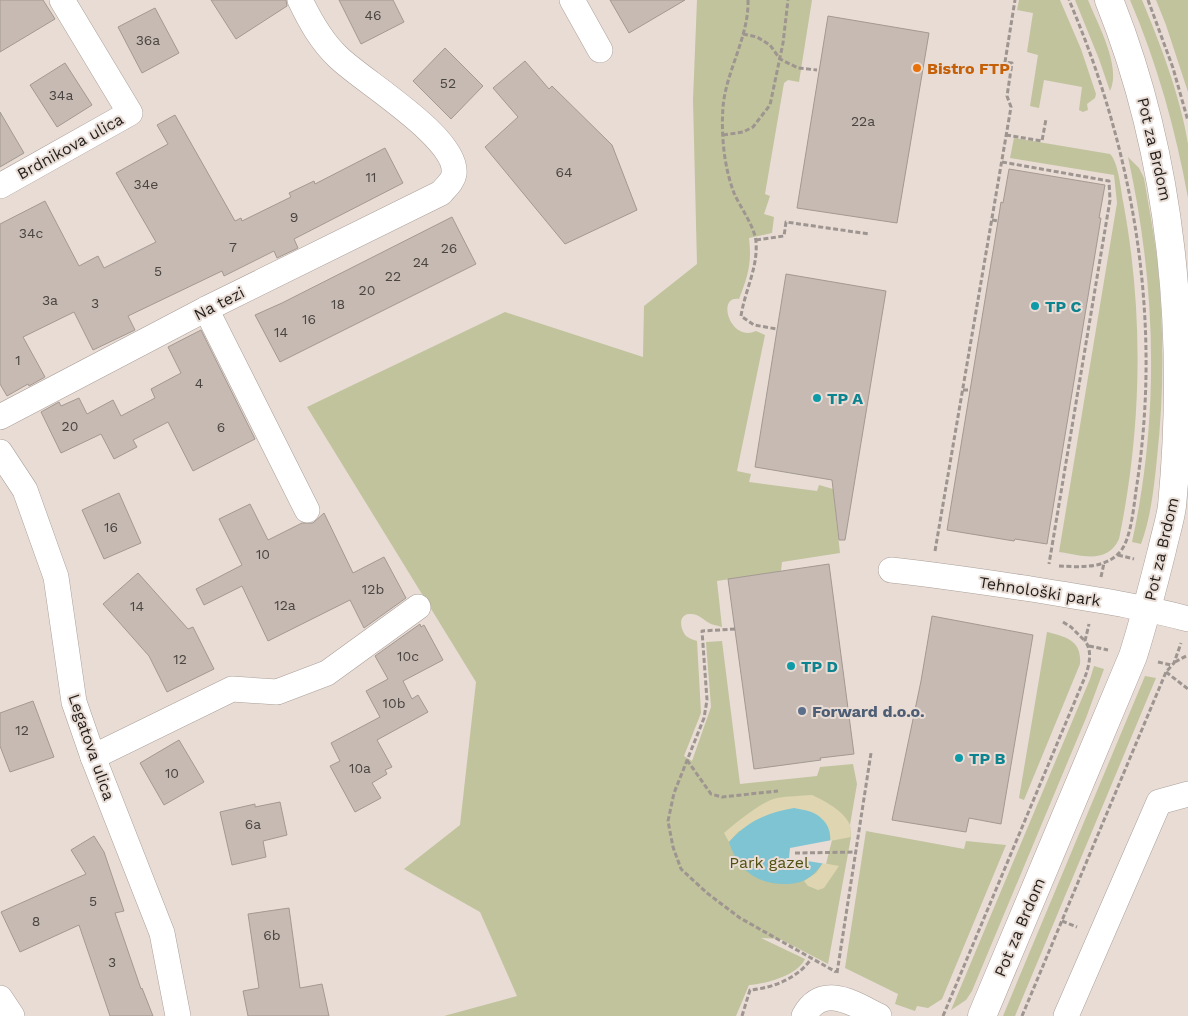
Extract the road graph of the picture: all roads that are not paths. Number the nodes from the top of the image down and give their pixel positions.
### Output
1 (62, 0) edge
2 (300, 0) edge
3 (572, 0) edge
4 (1109, 0) edge
5 (600, 50) dead end
6 (0, 186) edge
7 (206, 309) junction
8 (0, 417) edge
9 (0, 452) edge
10 (307, 510) dead end
11 (891, 570) dead end
12 (418, 607) dead end
13 (1148, 608) junction
14 (1185, 630) edge
15 (93, 757) junction
16 (1188, 794) edge
17 (0, 998) edge
18 (12, 1016) edge
19 (178, 1016) edge
20 (804, 1016) edge
21 (879, 1016) edge
22 (982, 1016) edge
23 (1066, 1016) edge

1 - 6 street, Brdnikova ulica
2 - 7 street, Na tezi
3 - 5 street
4 - 13 main road, Pot za Brdom
7 - 8 street, Na tezi
7 - 10 street
9 - 15 street, Legatova ulica
11 - 13 street, Tehnološki park
12 - 15 street
13 - 14 street, Tehnološki park
13 - 22 main road, Pot za Brdom
15 - 19 street, Legatova ulica
16 - 23 street
17 - 18 street
20 - 21 street

